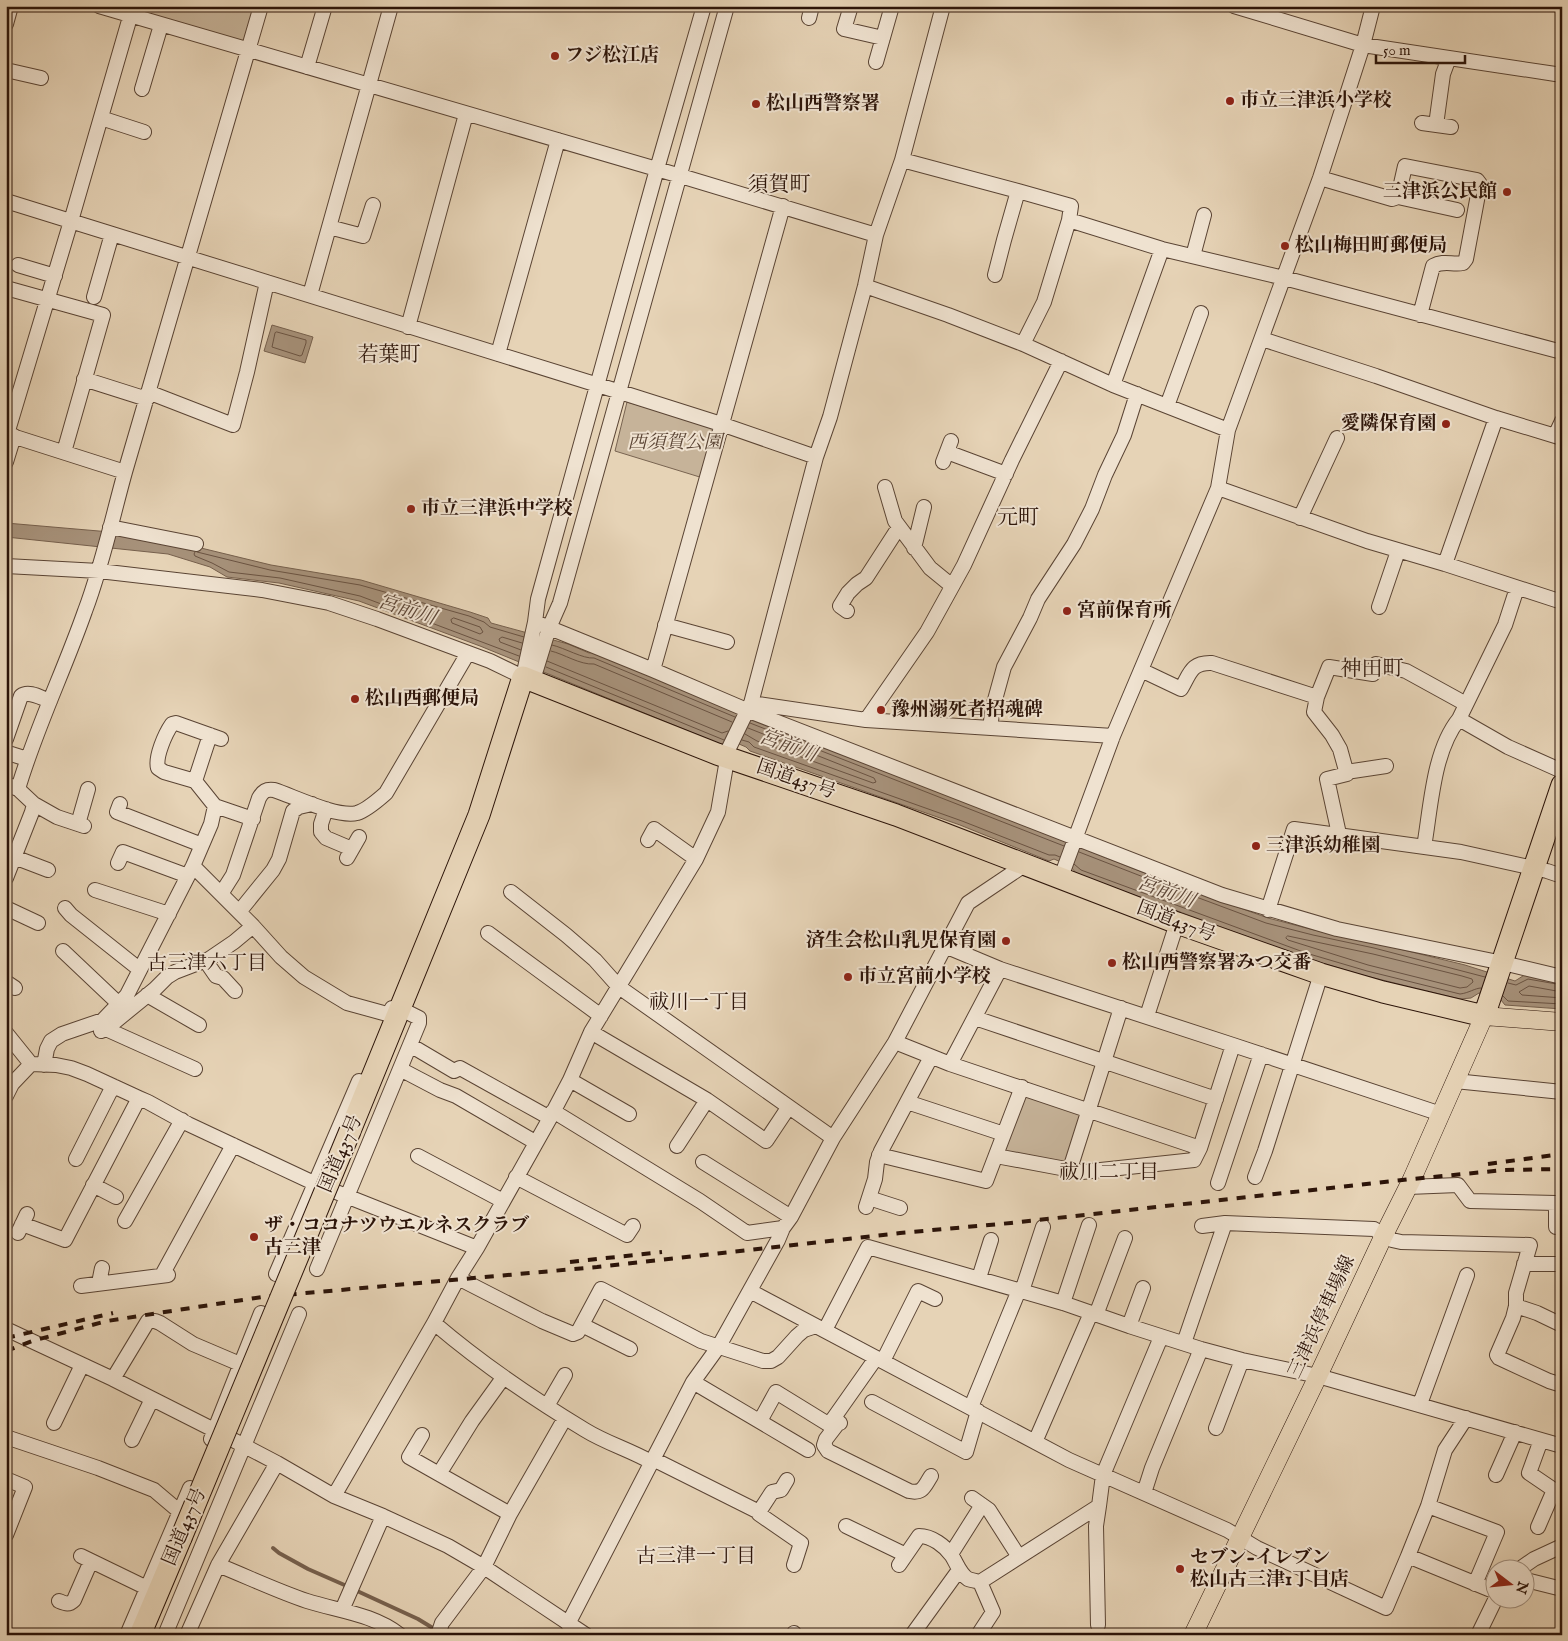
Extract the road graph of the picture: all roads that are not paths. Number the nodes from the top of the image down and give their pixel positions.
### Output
1 (11, 6) edge
2 (99, 6) edge
3 (261, 6) edge
4 (325, 6) edge
5 (392, 6) edge
6 (704, 6) edge
7 (727, 6) edge
8 (851, 6) edge
9 (892, 6) edge
10 (943, 6) edge
11 (1234, 6) edge
12 (1373, 6) edge
13 (130, 17) junction
14 (6, 24) edge
15 (161, 25) junction
16 (884, 38) junction
17 (1363, 46) junction
18 (248, 50) junction
19 (1449, 58) junction
20 (876, 62) dead end
21 (308, 67) junction
22 (6, 70) edge
23 (1562, 75) edge
24 (41, 78) dead end
25 (368, 86) junction
26 (142, 89) dead end
27 (466, 114) junction
28 (101, 118) junction
29 (1451, 127) dead end
30 (144, 132) dead end
31 (558, 140) junction
32 (902, 160) junction
33 (657, 169) junction
34 (681, 176) junction
35 (1320, 178) junction
36 (1018, 191) junction
37 (1398, 197) junction
38 (6, 201) edge
39 (783, 206) junction
40 (1457, 210) dead end
41 (374, 213) dead end
42 (1204, 215) dead end
43 (1069, 220) junction
44 (71, 221) junction
45 (329, 227) junction
46 (112, 234) junction
47 (876, 235) junction
48 (1162, 249) junction
49 (1193, 256) junction
50 (187, 258) junction
51 (18, 265) dead end
52 (995, 275) dead end
53 (55, 276) junction
54 (1284, 278) junction
55 (267, 282) junction
56 (865, 286) junction
57 (6, 288) edge
58 (310, 295) junction
59 (94, 297) dead end
60 (48, 299) junction
61 (1202, 313) dead end
62 (1420, 315) junction
63 (408, 327) junction
64 (1262, 340) junction
65 (1023, 344) junction
66 (1562, 352) edge
67 (498, 354) junction
68 (1061, 361) junction
69 (84, 380) junction
70 (598, 385) junction
71 (1113, 385) junction
72 (618, 392) junction
73 (1138, 394) junction
74 (147, 395) junction
75 (1167, 406) junction
76 (1496, 418) junction
77 (1562, 421) edge
78 (722, 424) junction
79 (1228, 430) junction
80 (9, 435) edge
81 (1558, 437) edge
82 (1337, 438) dead end
83 (64, 452) junction
84 (947, 452) dead end
85 (816, 457) junction
86 (6, 462) edge
87 (125, 472) junction
88 (1006, 474) junction
89 (885, 487) dead end
90 (1218, 488) junction
91 (924, 507) dead end
92 (1300, 518) junction
93 (900, 527) junction
94 (110, 528) junction
95 (196, 544) dead end
96 (914, 548) junction
97 (1398, 551) junction
98 (1445, 564) junction
99 (6, 566) edge
100 (100, 571) junction
101 (952, 586) junction
102 (1517, 588) junction
103 (1562, 602) edge
104 (1379, 607) dead end
105 (847, 611) dead end
106 (535, 624) junction
107 (665, 625) junction
108 (548, 630) junction
109 (727, 642) dead end
110 (468, 653) junction
111 (653, 670) junction
112 (1141, 670) junction
113 (528, 676) junction
114 (1317, 697) junction
115 (50, 701) junction
116 (1466, 704) junction
117 (747, 712) junction
118 (1459, 719) junction
119 (866, 720) junction
120 (990, 728) junction
121 (1113, 736) junction
122 (6, 739) edge
123 (6, 751) edge
124 (729, 752) junction
125 (27, 759) junction
126 (1386, 766) dead end
127 (1562, 770) edge
128 (1346, 772) junction
129 (195, 781) junction
130 (1562, 785) edge
131 (12, 787) edge
132 (88, 789) dead end
133 (34, 804) junction
134 (120, 804) dead end
135 (312, 804) junction
136 (215, 806) junction
137 (326, 809) junction
138 (252, 818) junction
139 (1339, 834) junction
140 (648, 840) dead end
141 (1074, 840) junction
142 (202, 845) junction
143 (1424, 847) junction
144 (353, 848) dead end
145 (14, 857) junction
146 (696, 859) junction
147 (118, 863) dead end
148 (1026, 864) junction
149 (1534, 868) junction
150 (48, 870) dead end
151 (190, 871) junction
152 (1062, 873) junction
153 (7, 874) edge
154 (1562, 876) edge
155 (95, 890) dead end
156 (511, 892) dead end
157 (221, 894) junction
158 (6, 908) edge
159 (65, 908) dead end
160 (1268, 910) junction
161 (239, 912) junction
162 (169, 914) junction
163 (38, 923) dead end
164 (1177, 924) junction
165 (253, 926) junction
166 (488, 933) dead end
167 (945, 946) junction
168 (63, 952) dead end
169 (205, 960) junction
170 (1502, 965) junction
171 (139, 969) junction
172 (1000, 969) junction
173 (1321, 974) junction
174 (1562, 977) edge
175 (619, 987) junction
176 (235, 991) dead end
177 (146, 995) junction
178 (119, 1004) junction
179 (1121, 1008) junction
180 (1486, 1011) junction
181 (400, 1012) junction
182 (601, 1016) junction
183 (1147, 1016) junction
184 (975, 1018) junction
185 (1562, 1022) edge
186 (199, 1025) dead end
187 (106, 1028) junction
188 (6, 1032) edge
189 (591, 1032) junction
190 (82, 1037) dead end
191 (895, 1042) junction
192 (410, 1045) junction
193 (1234, 1045) junction
194 (1261, 1054) junction
195 (930, 1057) junction
196 (1104, 1062) junction
197 (38, 1064) junction
198 (950, 1064) junction
199 (1292, 1064) junction
200 (195, 1069) dead end
201 (400, 1069) junction
202 (570, 1080) junction
203 (1455, 1082) junction
204 (113, 1086) junction
205 (1022, 1087) junction
206 (1562, 1092) edge
207 (6, 1096) edge
208 (138, 1098) junction
209 (707, 1100) junction
210 (1216, 1100) junction
211 (907, 1102) junction
212 (788, 1108) junction
213 (1089, 1110) junction
214 (552, 1114) junction
215 (629, 1114) dead end
216 (1440, 1114) junction
217 (182, 1120) junction
218 (1004, 1134) junction
219 (833, 1138) junction
220 (536, 1142) junction
221 (233, 1145) junction
222 (677, 1146) dead end
223 (1200, 1148) junction
224 (879, 1155) junction
225 (996, 1156) junction
226 (418, 1157) dead end
227 (76, 1160) dead end
228 (703, 1162) dead end
229 (1070, 1169) junction
230 (516, 1177) junction
231 (1255, 1177) dead end
232 (1218, 1183) dead end
233 (316, 1184) junction
234 (93, 1185) junction
235 (1408, 1187) junction
236 (116, 1197) dead end
237 (347, 1197) junction
238 (503, 1201) junction
239 (900, 1208) dead end
240 (125, 1221) dead end
241 (22, 1223) dead end
242 (787, 1223) junction
243 (1225, 1224) junction
244 (1089, 1225) dead end
245 (632, 1226) dead end
246 (1202, 1226) dead end
247 (1044, 1227) dead end
248 (1562, 1227) edge
249 (1384, 1235) junction
250 (1125, 1238) dead end
251 (991, 1240) dead end
252 (477, 1248) junction
253 (1524, 1264) junction
254 (1562, 1264) edge
255 (102, 1268) dead end
256 (317, 1269) dead end
257 (276, 1274) dead end
258 (1467, 1275) dead end
259 (458, 1278) junction
260 (979, 1278) junction
261 (100, 1283) junction
262 (81, 1286) dead end
263 (1142, 1288) dead end
264 (1020, 1290) junction
265 (750, 1291) junction
266 (935, 1299) dead end
267 (1063, 1303) junction
268 (1516, 1306) junction
269 (261, 1313) dead end
270 (299, 1314) dead end
271 (1093, 1314) junction
272 (434, 1323) junction
273 (582, 1324) junction
274 (1562, 1325) edge
275 (1129, 1326) junction
276 (820, 1328) junction
277 (6, 1329) edge
278 (1161, 1337) junction
279 (1184, 1343) junction
280 (718, 1346) junction
281 (630, 1349) dead end
282 (1201, 1349) junction
283 (880, 1359) junction
284 (1242, 1360) junction
285 (240, 1364) junction
286 (82, 1365) junction
287 (565, 1374) dead end
288 (1318, 1376) junction
289 (503, 1378) junction
290 (112, 1379) junction
291 (693, 1382) junction
292 (1562, 1385) edge
293 (152, 1399) junction
294 (872, 1402) dead end
295 (1420, 1404) junction
296 (547, 1406) junction
297 (974, 1409) junction
298 (566, 1418) junction
299 (1466, 1418) junction
300 (760, 1421) junction
301 (839, 1422) junction
302 (54, 1423) dead end
303 (1216, 1428) dead end
304 (214, 1430) junction
305 (1515, 1432) junction
306 (422, 1435) dead end
307 (6, 1437) edge
308 (132, 1440) dead end
309 (1541, 1440) junction
310 (1035, 1442) junction
311 (244, 1445) junction
312 (1562, 1446) edge
313 (808, 1450) dead end
314 (652, 1460) junction
315 (278, 1463) junction
316 (439, 1474) junction
317 (1103, 1475) junction
318 (931, 1476) dead end
319 (1496, 1476) dead end
320 (6, 1479) edge
321 (787, 1480) dead end
322 (1144, 1493) junction
323 (334, 1496) junction
324 (1100, 1506) junction
325 (1428, 1506) junction
326 (180, 1512) junction
327 (759, 1512) junction
328 (510, 1514) junction
329 (383, 1516) junction
330 (1538, 1527) dead end
331 (851, 1533) dead end
332 (6, 1535) edge
333 (1239, 1537) junction
334 (186, 1540) junction
335 (1562, 1546) edge
336 (951, 1554) junction
337 (1408, 1556) junction
338 (1018, 1557) junction
339 (1536, 1558) edge
340 (218, 1565) junction
341 (794, 1566) dead end
342 (484, 1567) junction
343 (959, 1570) junction
344 (980, 1582) junction
345 (1536, 1582) edge
346 (1475, 1584) junction
347 (148, 1588) junction
348 (1486, 1588) edge
349 (1562, 1589) edge
350 (59, 1601) dead end
351 (1491, 1608) edge
352 (342, 1610) junction
353 (568, 1624) junction
354 (1098, 1625) dead end
355 (127, 1635) edge
356 (140, 1635) edge
357 (153, 1635) edge
358 (165, 1635) edge
359 (187, 1635) edge
360 (400, 1635) edge
361 (438, 1635) edge
362 (586, 1635) edge
363 (912, 1635) edge
364 (978, 1635) edge
365 (1193, 1635) edge
366 (1478, 1635) edge

1 - 14 street
2 - 13 street
3 - 18 street
4 - 21 street
5 - 25 street
6 - 33 street
7 - 34 street
8 - 16 street
9 - 16 street
10 - 32 street
11 - 17 street
12 - 17 street
13 - 15 street
13 - 28 street
15 - 18 street
15 - 26 street
16 - 20 street
17 - 19 street
17 - 35 street
18 - 21 street
18 - 50 street
19 - 23 street
19 - 29 street
21 - 25 street
22 - 24 street
25 - 27 street
25 - 45 street
27 - 31 street
27 - 63 street
28 - 30 street
28 - 44 street
31 - 33 street
31 - 67 street
32 - 36 street
32 - 47 street
33 - 34 street
33 - 70 street
34 - 39 street
34 - 72 street
35 - 37 street
35 - 54 street
36 - 43 street
36 - 52 street
37 - 40 street
37 - 62 street
38 - 44 street
39 - 47 street
39 - 78 street
41 - 45 street
42 - 49 street
43 - 48 street
43 - 65 street
44 - 46 street
44 - 53 street
45 - 58 street
46 - 50 street
46 - 59 street
47 - 56 street
48 - 49 street
48 - 71 street
49 - 54 street
50 - 55 street
50 - 74 street
51 - 53 street
53 - 60 street
54 - 62 street
54 - 64 street
55 - 58 street
55 - 74 street
56 - 65 street
56 - 85 street
57 - 60 street
58 - 63 street
60 - 69 street
60 - 80 street
61 - 75 street
62 - 66 street
63 - 67 street
64 - 76 street
64 - 79 street
65 - 68 street
67 - 70 street
68 - 71 street
68 - 88 street
69 - 74 street
69 - 83 street
70 - 72 street
70 - 106 street
71 - 73 street
72 - 78 street
72 - 108 street
73 - 75 street
73 - 120 street
74 - 87 street
75 - 79 street
76 - 81 street
76 - 98 street
77 - 81 street
78 - 85 street
78 - 107 street
79 - 90 street
80 - 83 street
80 - 86 street
82 - 92 street
83 - 87 street
84 - 88 street
85 - 117 street
87 - 94 street
88 - 101 street
89 - 93 street
90 - 92 street
90 - 112 street
91 - 96 street
92 - 97 street
93 - 96 street
93 - 105 street
94 - 95 street
94 - 100 street
96 - 101 street
97 - 98 street
97 - 104 street
98 - 102 street
99 - 100 street
100 - 110 street
100 - 115 street
101 - 119 street
102 - 103 street
102 - 116 street
106 - 108 street
106 - 113 street
107 - 109 street
107 - 111 street
108 - 111 street
108 - 113 street
110 - 113 street
110 - 137 street
111 - 117 street
112 - 114 street
112 - 121 street
113 - 124 highway, 国道437号
113 - 181 highway, 国道437号
114 - 116 street
114 - 128 street
115 - 122 street
115 - 125 street
116 - 118 street
117 - 119 street
117 - 124 street
117 - 141 street
118 - 127 street
118 - 143 street
119 - 120 street
120 - 121 street
121 - 141 street
123 - 125 street
124 - 146 street
124 - 148 highway, 国道437号
125 - 131 street
126 - 128 street
128 - 139 street
129 - 129 street
129 - 136 street
130 - 149 highway
131 - 133 street
132 - 133 street
133 - 145 street
134 - 142 street
135 - 137 street
135 - 138 street
135 - 161 street
136 - 138 street
136 - 142 street
137 - 144 street
138 - 157 street
139 - 143 street
139 - 160 street
140 - 146 street
141 - 152 street
141 - 160 street
142 - 151 street
143 - 149 street
145 - 150 street
145 - 153 street
146 - 175 street
147 - 151 street
148 - 152 highway, 国道437号
148 - 167 street
149 - 154 street
149 - 170 highway
151 - 157 street
151 - 162 street
152 - 164 highway, 国道437号
155 - 162 street
156 - 175 street
157 - 161 street
158 - 163 street
159 - 171 street
160 - 170 street
161 - 165 street
162 - 171 street
164 - 173 highway, 国道437号
164 - 183 street
165 - 169 street
165 - 181 street
166 - 182 street
167 - 172 street
167 - 191 street
168 - 178 street
169 - 176 street
169 - 177 street
170 - 174 street
170 - 180 highway
171 - 178 street
172 - 179 street
172 - 184 street
173 - 180 highway, 国道437号
173 - 199 street
175 - 182 street
175 - 212 street
177 - 186 street
177 - 187 street
178 - 197 street
179 - 183 street
179 - 196 street
180 - 185 main road
180 - 203 main road, 三津浜停車場線
181 - 192 street
181 - 233 street
181 - 334 highway, 国道437号, bridge
182 - 189 street
183 - 193 street
184 - 196 street
184 - 198 street
187 - 190 street
187 - 200 street
188 - 197 street
189 - 202 street
189 - 209 street
191 - 195 street
191 - 219 street
192 - 201 street
192 - 214 street
193 - 194 street
193 - 210 street
194 - 199 street
194 - 232 street
195 - 198 street
195 - 211 street
196 - 210 street
196 - 213 street
197 - 204 street
197 - 207 street
198 - 205 street
199 - 216 street
199 - 231 street
201 - 220 street
201 - 237 street
202 - 214 street
202 - 215 street
203 - 206 street
203 - 216 main road, 三津浜停車場線
204 - 208 street
204 - 227 street
205 - 213 street
205 - 218 street
208 - 217 street
208 - 234 street
209 - 212 street
209 - 222 street
210 - 223 street
211 - 218 street
211 - 224 street
212 - 219 street
213 - 223 street
213 - 229 street
214 - 220 street
214 - 242 street
216 - 235 main road, 三津浜停車場線
217 - 221 street
217 - 240 street
218 - 225 street
219 - 242 street
220 - 230 street
221 - 233 street
221 - 261 street
223 - 229 street
224 - 225 street
224 - 239 street
225 - 229 street
226 - 238 street
228 - 242 street
230 - 238 street
230 - 245 street
233 - 237 street
233 - 257 street
234 - 236 street
234 - 241 street
235 - 248 street
235 - 249 main road, 三津浜停車場線
237 - 252 street
237 - 256 street
238 - 252 street
242 - 265 street
243 - 246 street
243 - 249 street
243 - 279 street
244 - 267 street
247 - 264 street
249 - 253 street
249 - 288 main road, 三津浜停車場線
250 - 271 street
251 - 260 street
252 - 259 street
253 - 254 street
253 - 268 street
255 - 261 street
258 - 295 street
259 - 272 street
259 - 273 street
260 - 264 street
260 - 276 street
261 - 262 street
263 - 275 street
264 - 267 street
264 - 297 street
265 - 276 street
265 - 280 street
266 - 283 street
267 - 271 street
268 - 274 street
268 - 292 street
269 - 285 street
270 - 311 street
271 - 275 street
271 - 310 street
272 - 289 street
272 - 323 street
273 - 280 street
273 - 281 street
275 - 278 street
276 - 280 street
276 - 283 street
277 - 286 street
278 - 279 street
278 - 317 street
279 - 282 street
280 - 291 street
282 - 284 street
282 - 322 street
283 - 297 street
283 - 301 street
284 - 288 street
284 - 303 street
285 - 290 street
285 - 304 street
286 - 290 street
286 - 302 street
287 - 296 street
288 - 295 street
288 - 333 main road, 三津浜停車場線
289 - 296 street
289 - 316 street
290 - 293 street
291 - 300 street
291 - 314 street
293 - 304 street
293 - 308 street
294 - 297 street
295 - 299 street
296 - 298 street
297 - 310 street
298 - 314 street
298 - 328 street
299 - 305 street
299 - 325 street
300 - 301 street
300 - 313 street
301 - 318 street
304 - 311 street
304 - 326 street
305 - 309 street
305 - 319 street
306 - 316 street
307 - 326 street
309 - 312 street
309 - 330 street
310 - 317 street
311 - 315 street
311 - 358 street
314 - 327 street
314 - 353 street
315 - 323 street
315 - 340 street
316 - 328 street
317 - 322 street
317 - 324 street
320 - 332 street
321 - 327 street
322 - 333 street
323 - 329 street
324 - 338 street
324 - 354 street
325 - 337 street
325 - 346 street
326 - 347 street
327 - 341 street
328 - 342 street
329 - 342 street
329 - 352 street
331 - 336 street
333 - 337 street
333 - 365 main road, 三津浜停車場線
334 - 356 highway, 国道437号
334 - 357 highway, 国道437号
335 - 339 street
336 - 338 street
336 - 343 street
337 - 346 street
338 - 344 street
340 - 352 street
340 - 359 street
342 - 353 street
342 - 361 street
343 - 344 street
343 - 363 street
344 - 364 street
345 - 349 street
346 - 348 street
347 - 350 street
347 - 355 street
351 - 366 street
352 - 360 street
353 - 362 street

